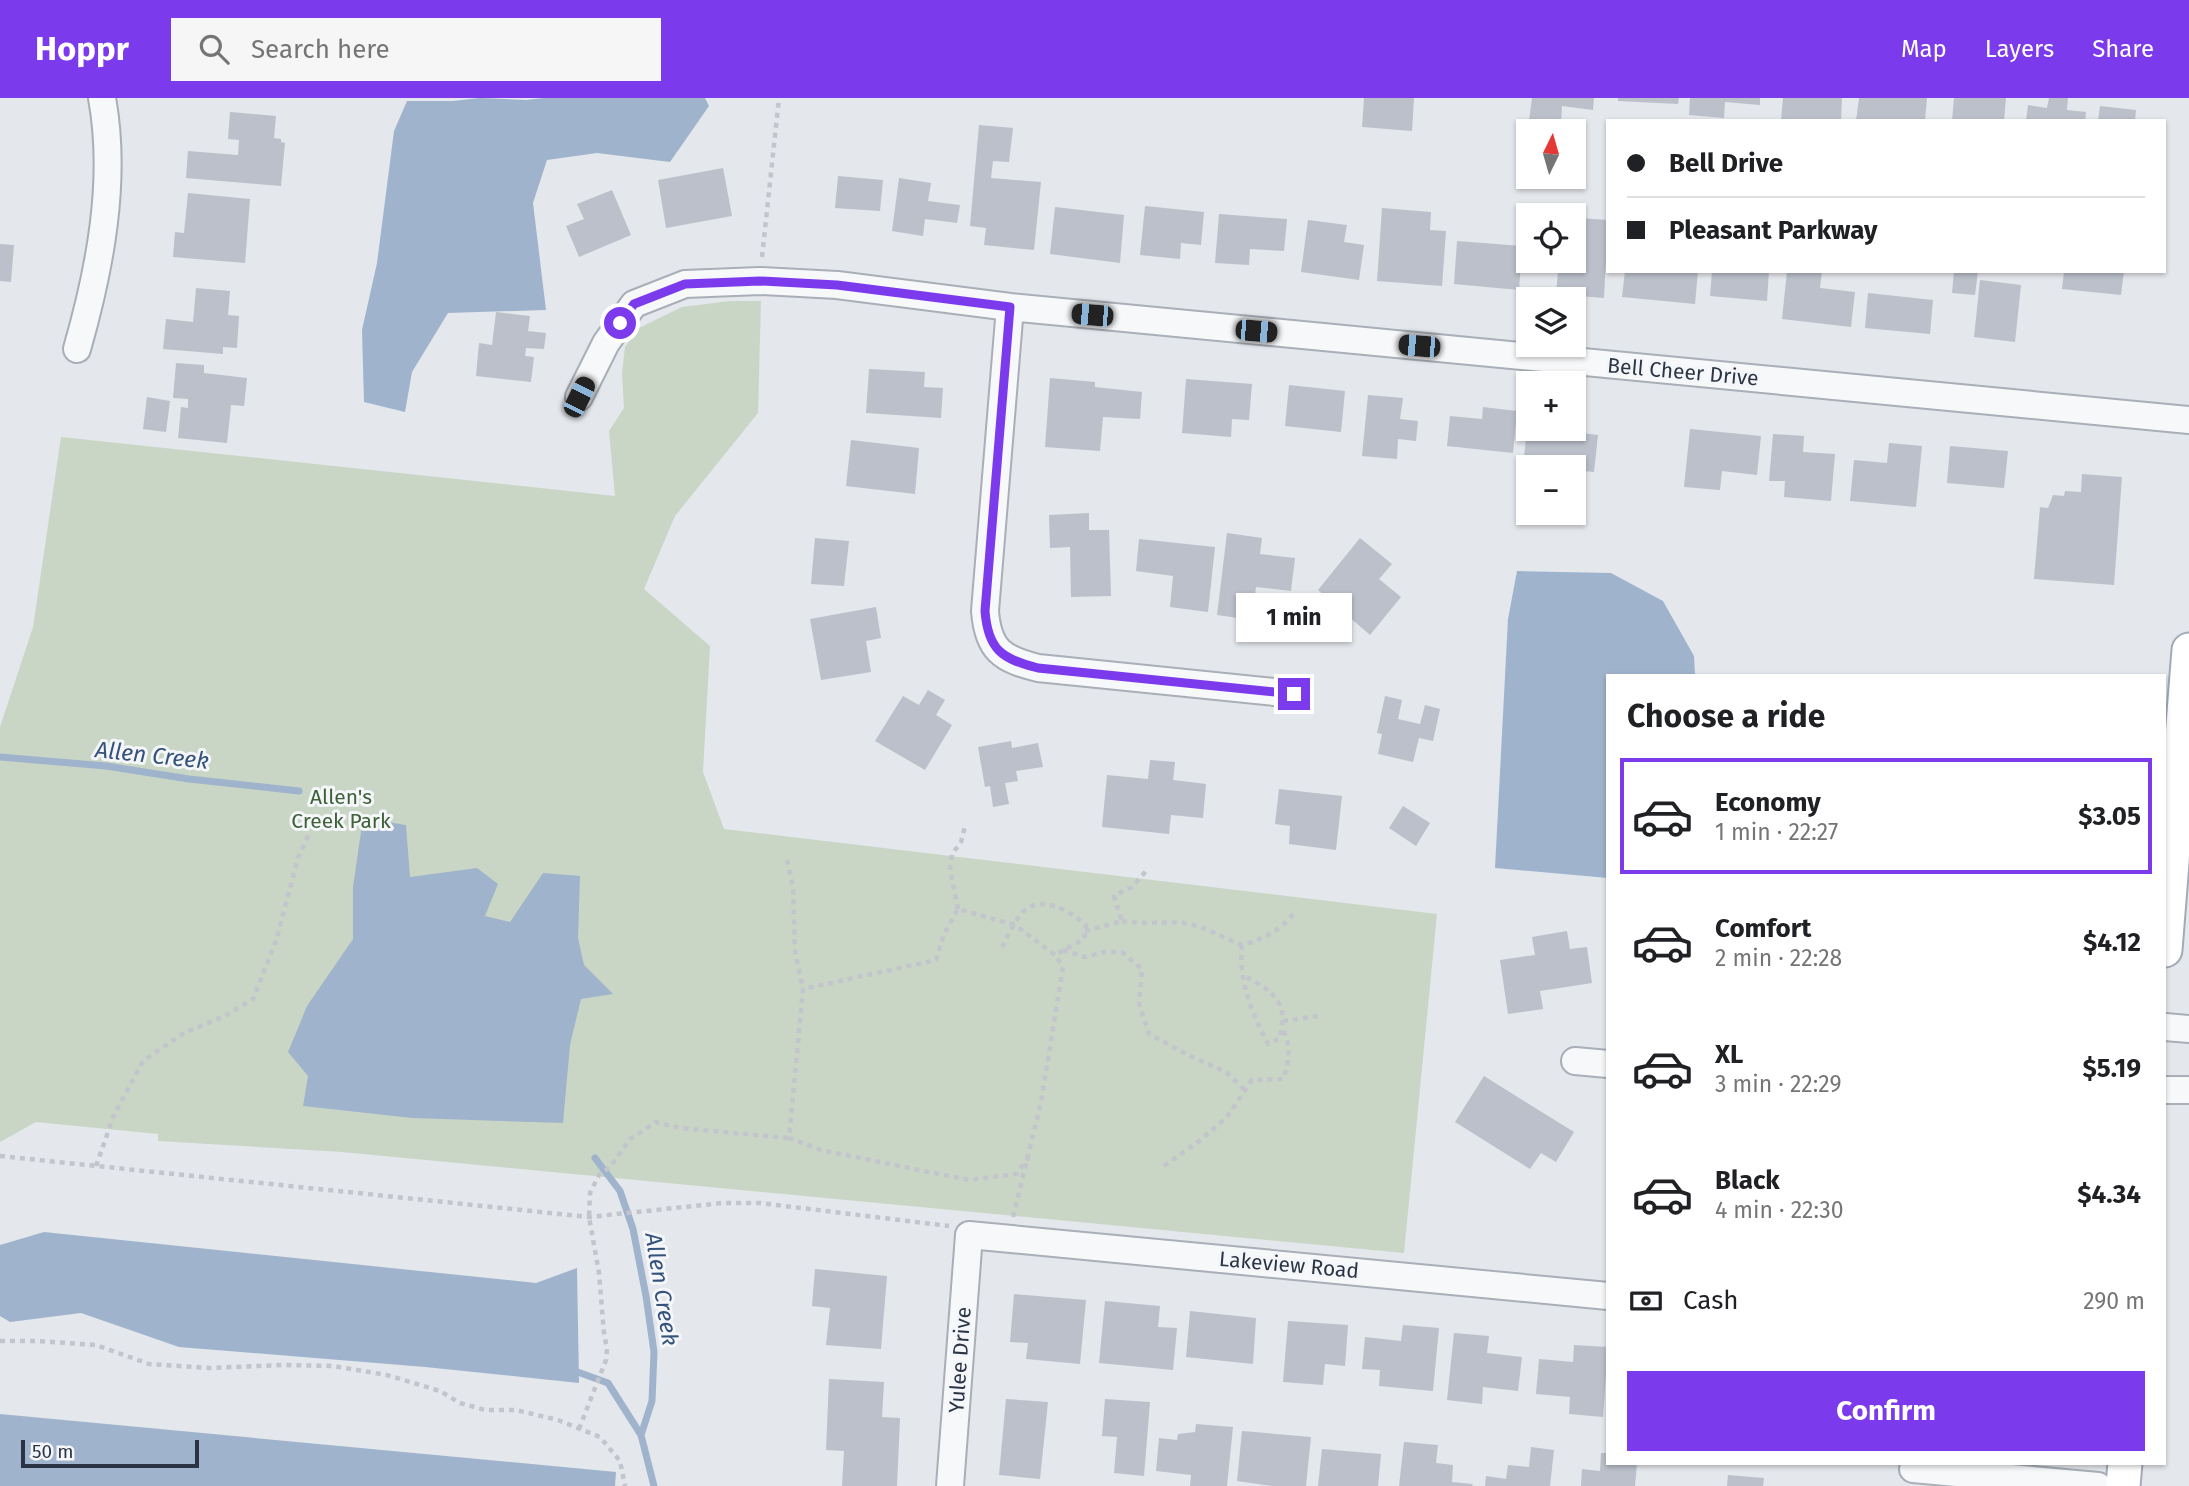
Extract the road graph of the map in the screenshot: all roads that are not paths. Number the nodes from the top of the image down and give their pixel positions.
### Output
1 (102, 98) edge
2 (1010, 307) junction
3 (77, 349) dead end
4 (579, 397) dead end
5 (2189, 421) edge
6 (2189, 650) edge
7 (1294, 694) dead end
8 (2166, 938) edge
9 (2166, 1027) edge
10 (2189, 1029) edge
11 (1575, 1060) dead end
12 (1606, 1064) edge
13 (2166, 1090) edge
14 (2189, 1090) edge
15 (969, 1235) joint
16 (1606, 1296) edge
17 (2125, 1465) edge
18 (1912, 1473) edge
19 (950, 1486) edge
20 (2098, 1486) edge
21 (2123, 1486) edge

1 - 3 street
2 - 4 street, Bell Cheer Drive
2 - 5 street, Bell Cheer Drive
2 - 7 street
6 - 8 main road
9 - 10 street
11 - 12 street
13 - 14 street
15 - 16 street, Lakeview Road
15 - 19 street, Yulee Drive
17 - 21 main road
18 - 20 street

